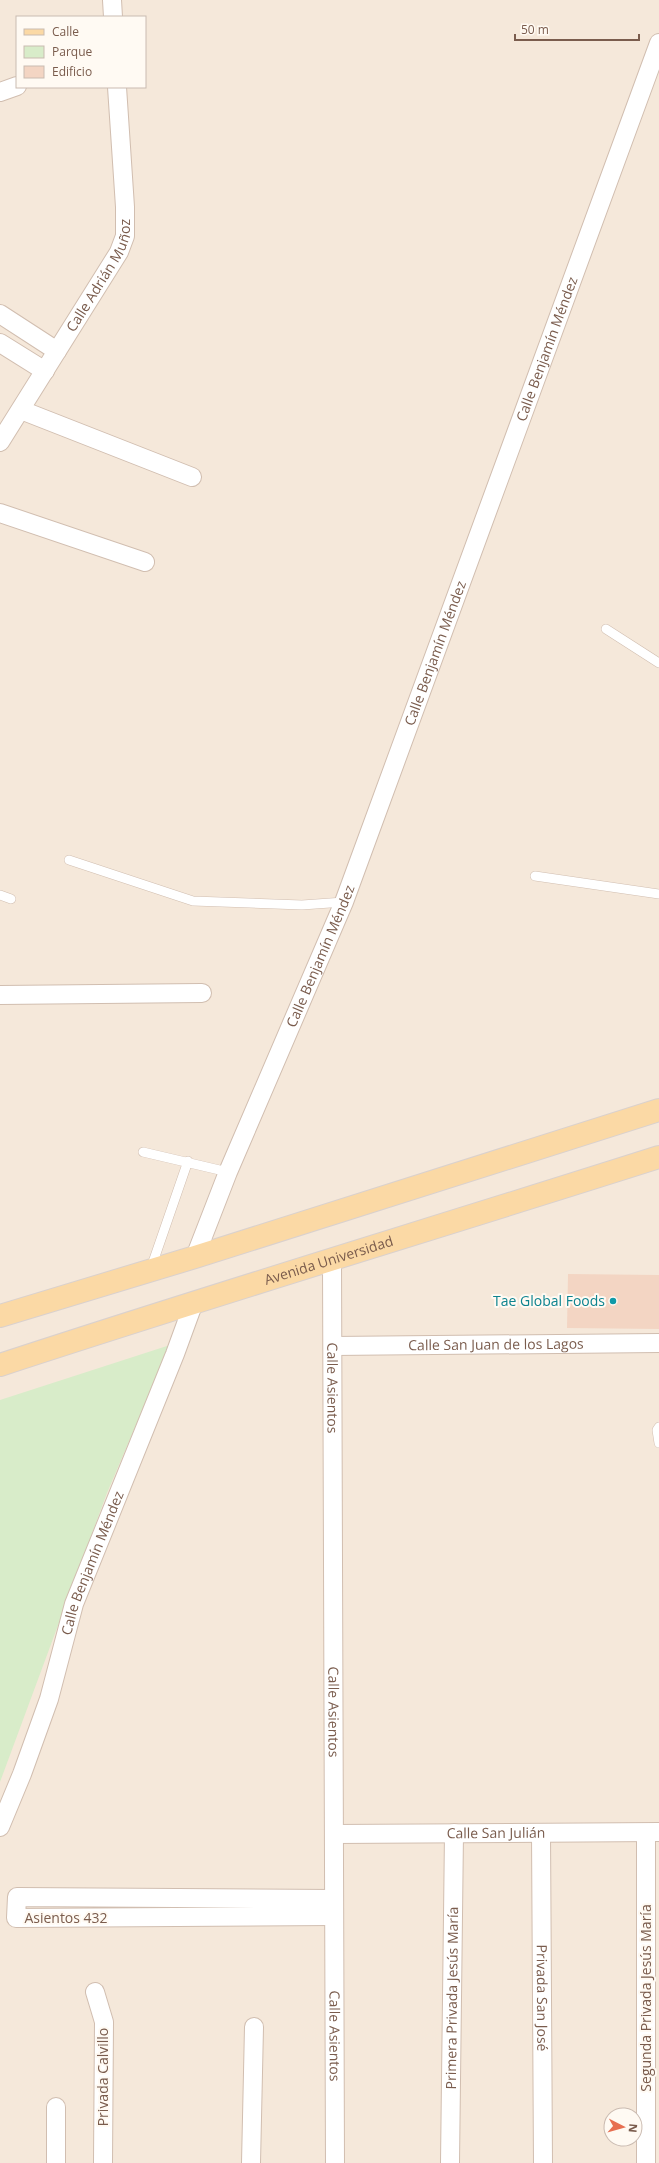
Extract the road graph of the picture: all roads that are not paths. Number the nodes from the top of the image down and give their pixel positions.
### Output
1 (112, 0) edge
2 (113, 16) edge
3 (659, 43) edge
4 (16, 86) edge
5 (117, 88) edge
6 (0, 92) edge
7 (0, 314) edge
8 (0, 343) edge
9 (57, 351) junction
10 (45, 371) junction
11 (20, 410) junction
12 (0, 442) edge
13 (192, 478) dead end
14 (0, 513) edge
15 (145, 562) dead end
16 (606, 629) dead end
17 (659, 663) edge
18 (69, 860) dead end
19 (535, 876) dead end
20 (659, 894) edge
21 (0, 895) edge
22 (11, 899) dead end
23 (344, 902) junction
24 (202, 993) dead end
25 (0, 995) edge
26 (659, 1110) edge
27 (143, 1152) dead end
28 (659, 1157) edge
29 (188, 1162) junction
30 (228, 1172) junction
31 (195, 1257) junction
32 (332, 1261) junction
33 (150, 1270) junction
34 (194, 1302) junction
35 (0, 1316) edge
36 (659, 1343) edge
37 (333, 1346) junction
38 (0, 1365) edge
39 (659, 1427) edge
40 (659, 1443) edge
41 (0, 1827) edge
42 (652, 1832) edge
43 (454, 1833) junction
44 (541, 1833) junction
45 (334, 1834) junction
46 (140, 1898) junction
47 (280, 1908) junction
48 (334, 1908) junction
49 (141, 1917) junction
50 (94, 1992) dead end
51 (254, 2027) dead end
52 (56, 2107) dead end
53 (56, 2163) edge
54 (103, 2163) edge
55 (251, 2163) edge
56 (335, 2163) edge
57 (450, 2163) edge
58 (543, 2163) edge
59 (646, 2163) edge

1 - 2 street
3 - 23 street, Calle Benjamín Méndez
4 - 6 street
5 - 9 street, Calle Adrián Muñoz
7 - 9 street
8 - 10 street
9 - 10 street, Calle Adrián Muñoz
10 - 11 street, Calle Adrián Muñoz
11 - 12 street, Calle Adrián Muñoz
11 - 13 street
14 - 15 street
16 - 17 lane
18 - 23 lane
19 - 20 lane
21 - 22 lane
23 - 30 street, Calle Benjamín Méndez
24 - 25 street
26 - 31 main road
27 - 29 lane
28 - 32 main road, Avenida Universidad
29 - 30 lane
29 - 33 lane
30 - 31 street, Calle Benjamín Méndez
31 - 33 main road
32 - 34 main road, Avenida Universidad
32 - 37 street, Calle Asientos
33 - 35 main road
34 - 38 main road, Avenida Universidad
34 - 41 street, Calle Benjamín Méndez
36 - 37 street, Calle San Juan de los Lagos
37 - 45 street, Calle Asientos
39 - 40 lane
42 - 44 street, Calle San Julián
42 - 59 street, Segunda Privada Jesús María
43 - 44 street, Calle San Julián
43 - 45 street, Calle San Julián
43 - 57 street, Primera Privada Jesús María
44 - 58 street, Privada San José
45 - 48 street, Calle Asientos
46 - 47 street, Asientos 432
46 - 49 street
46 - 49 street, Asientos 432
47 - 48 street, Asientos 432
47 - 49 street, Asientos 432
48 - 56 street, Calle Asientos
50 - 54 street, Privada Calvillo
51 - 55 street
52 - 53 street

